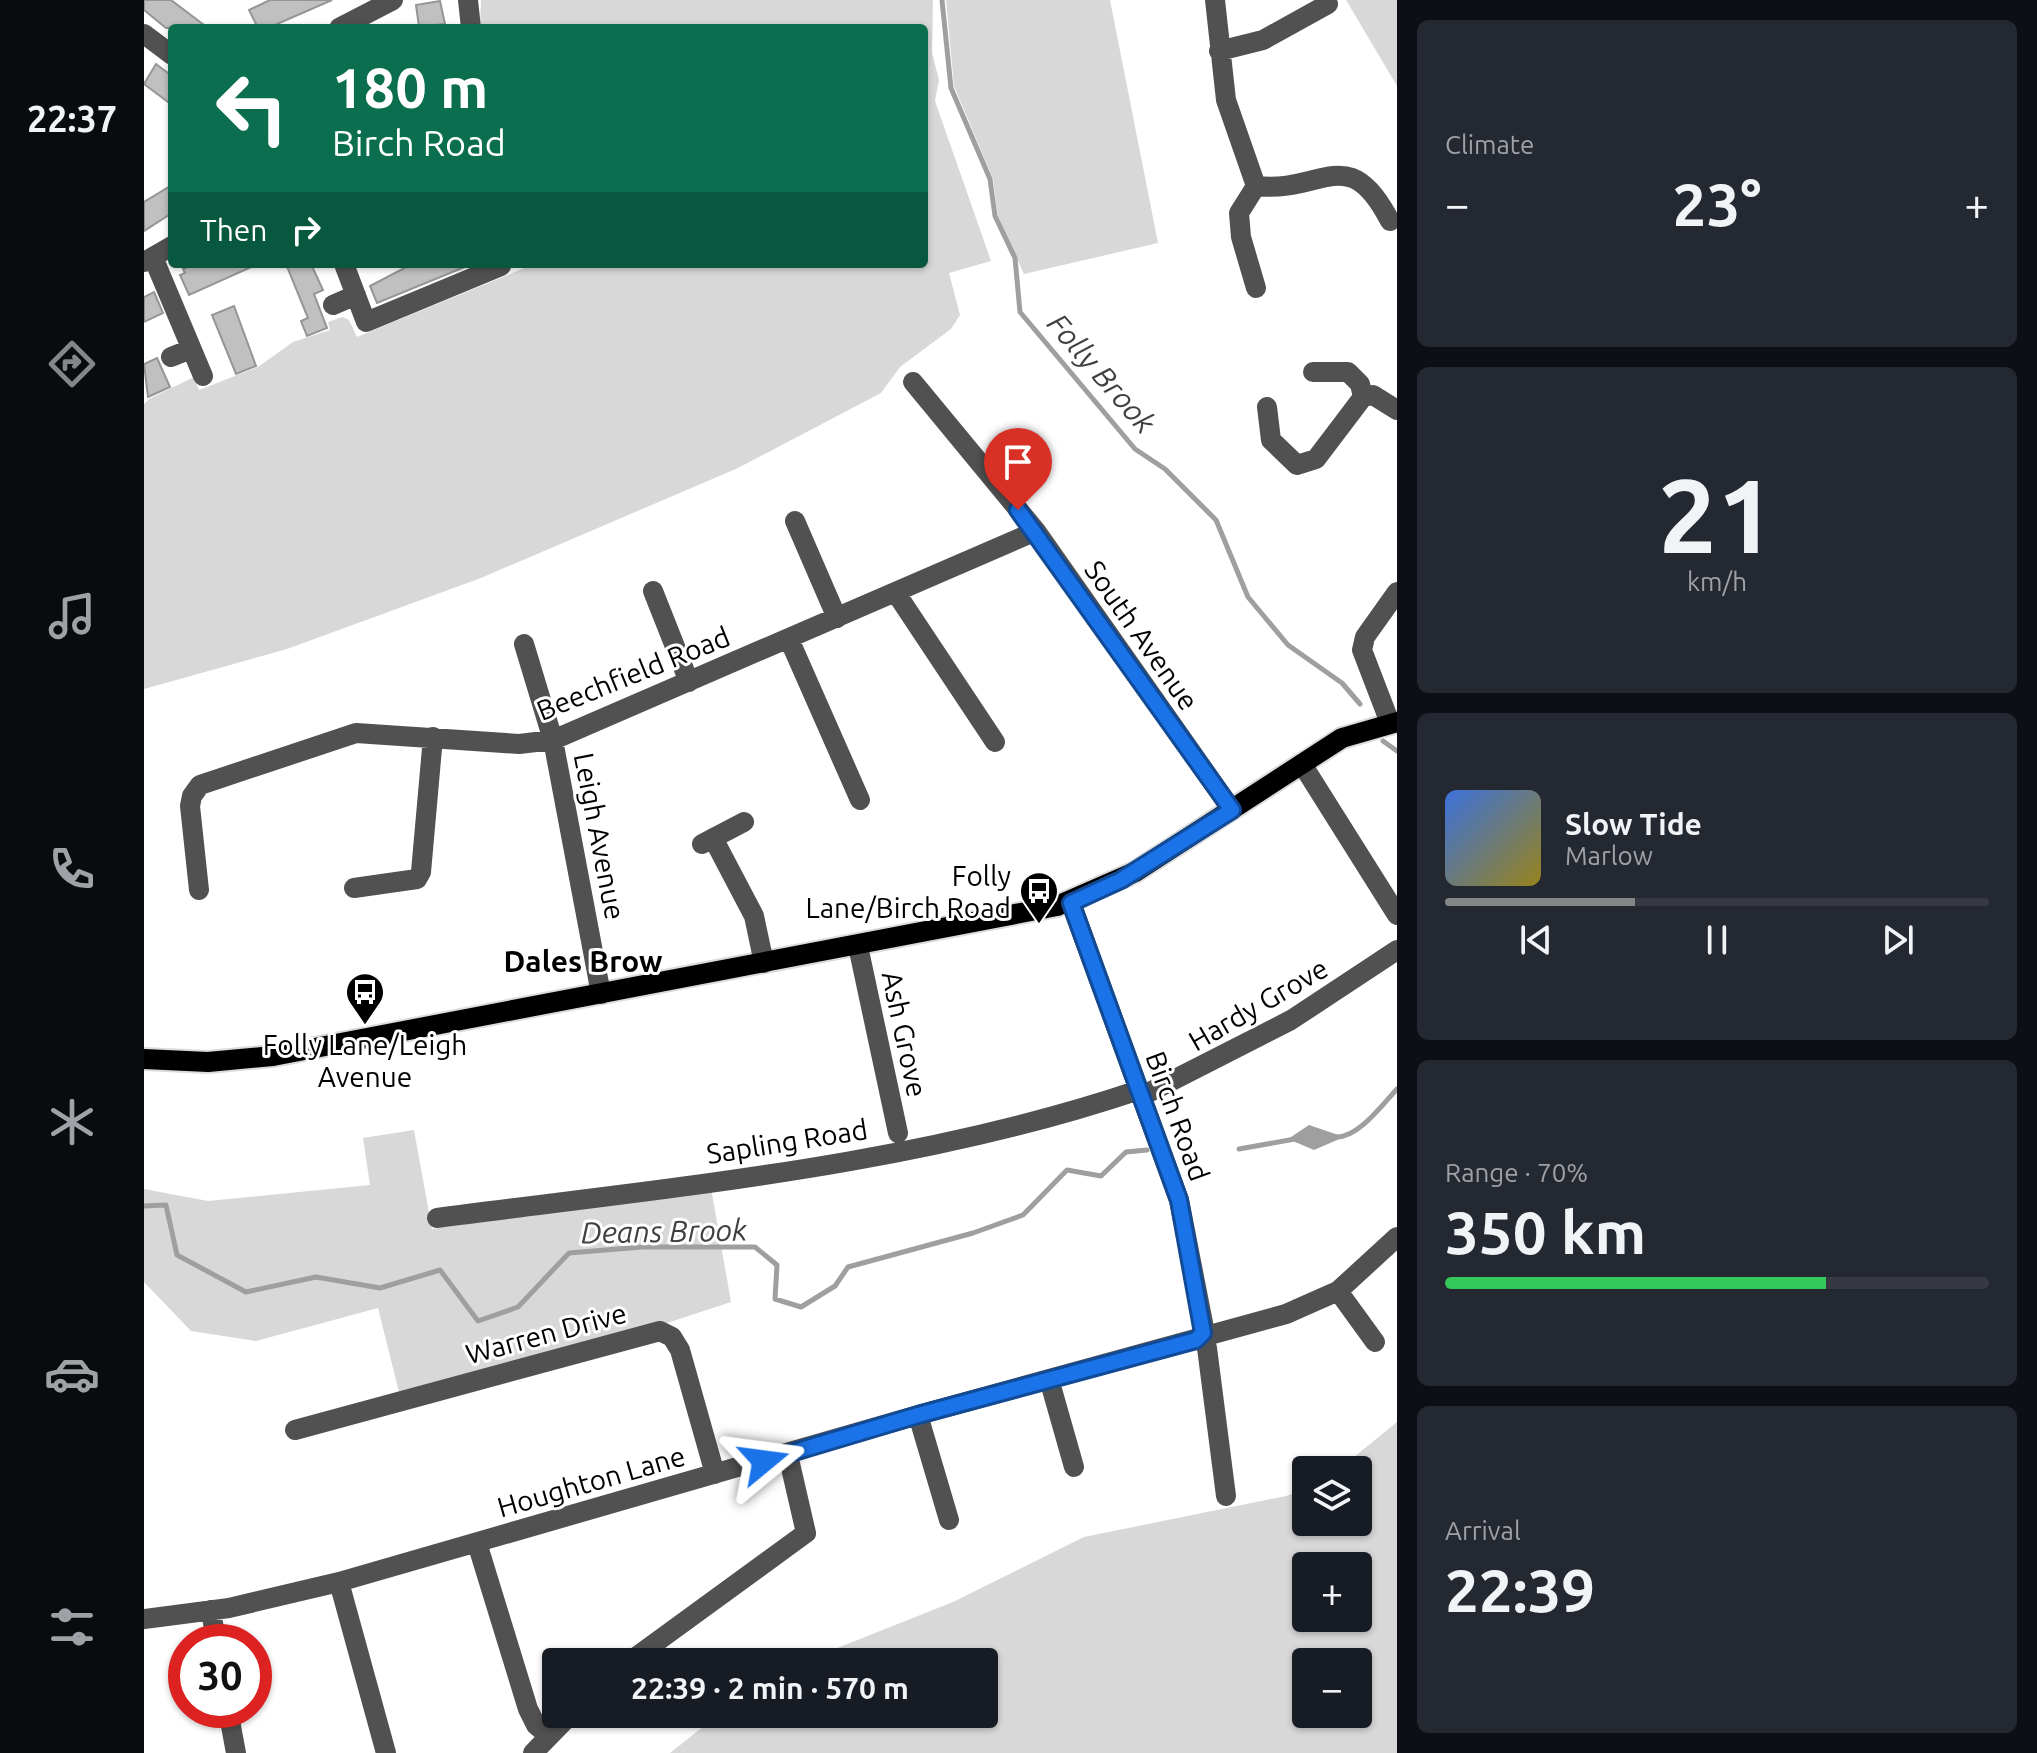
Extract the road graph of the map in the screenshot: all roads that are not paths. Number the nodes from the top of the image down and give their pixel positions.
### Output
1 (393, 0) edge
2 (468, 0) edge
3 (1215, 0) edge
4 (1328, 4) dead end
5 (347, 24) edge
6 (471, 24) edge
7 (147, 44) edge
8 (1219, 51) junction
9 (168, 53) edge
10 (1256, 186) junction
11 (1390, 221) dead end
12 (168, 248) edge
13 (148, 260) edge
14 (346, 268) edge
15 (496, 268) edge
16 (1256, 288) dead end
17 (356, 295) junction
18 (333, 305) dead end
19 (191, 349) junction
20 (171, 357) dead end
21 (1313, 372) dead end
22 (203, 376) dead end
23 (913, 382) dead end
24 (1363, 397) junction
25 (1267, 407) dead end
26 (1397, 410) edge
27 (795, 521) dead end
28 (1036, 531) junction
29 (653, 591) dead end
30 (1397, 592) edge
31 (896, 593) junction
32 (837, 618) junction
33 (789, 639) junction
34 (524, 644) dead end
35 (689, 682) junction
36 (1394, 722) edge
37 (433, 737) junction
38 (553, 740) junction
39 (995, 742) dead end
40 (1302, 764) junction
41 (860, 800) dead end
42 (1232, 810) junction
43 (744, 822) dead end
44 (354, 888) dead end
45 (199, 890) dead end
46 (1071, 903) junction
47 (1397, 915) edge
48 (858, 946) junction
49 (1397, 950) edge
50 (764, 963) junction
51 (601, 994) junction
52 (144, 1059) edge
53 (1140, 1093) junction
54 (898, 1133) dead end
55 (437, 1218) dead end
56 (1397, 1237) edge
57 (1338, 1291) junction
58 (1201, 1336) junction
59 (1375, 1342) dead end
60 (1049, 1379) junction
61 (918, 1415) junction
62 (295, 1430) dead end
63 (788, 1455) junction
64 (1074, 1467) dead end
65 (715, 1474) junction
66 (1226, 1496) dead end
67 (949, 1520) dead end
68 (477, 1543) junction
69 (339, 1582) junction
70 (211, 1610) junction
71 (144, 1619) edge
72 (213, 1624) edge
73 (648, 1648) edge
74 (231, 1728) edge
75 (556, 1728) edge
76 (548, 1735) junction
77 (236, 1753) edge
78 (386, 1753) edge
79 (533, 1753) edge

1 - 5 street
2 - 6 street
3 - 8 street
4 - 8 street
7 - 9 street
8 - 10 street
10 - 11 street
10 - 16 street
12 - 13 street
13 - 19 street
14 - 17 street
15 - 17 street
17 - 18 street
19 - 20 street
19 - 22 street
21 - 24 street
23 - 28 street, South Avenue
24 - 25 street
24 - 26 street
27 - 32 street
28 - 31 street, Beechfield Road
28 - 42 street, South Avenue
29 - 35 street
30 - 36 street
31 - 32 street, Beechfield Road
31 - 39 street
32 - 33 street, Beechfield Road
33 - 35 street, Beechfield Road
33 - 41 street
34 - 38 street, Leigh Avenue
35 - 38 street, Beechfield Road
36 - 40 main road
37 - 38 street, Beechfield Road
37 - 44 street
37 - 45 street, Beechfield Road
38 - 51 street, Leigh Avenue
40 - 42 main road
40 - 47 street
42 - 46 main road
43 - 50 street
46 - 48 main road
46 - 53 street, Birch Road
48 - 50 main road
48 - 54 street, Ash Grove
49 - 53 street, Hardy Grove
50 - 51 main road
51 - 52 main road
53 - 55 street, Sapling Road
53 - 58 street, Birch Road
56 - 57 street, Houghton Lane
57 - 58 street, Houghton Lane
57 - 59 street
58 - 60 street, Houghton Lane
58 - 66 street, Birch Road
60 - 61 street, Houghton Lane
60 - 64 street
61 - 63 street, Houghton Lane
61 - 67 street
62 - 65 street, Warren Drive
63 - 65 street, Houghton Lane
63 - 73 street
65 - 68 street, Houghton Lane
68 - 69 street, Houghton Lane
68 - 76 street
69 - 70 street, Houghton Lane
69 - 78 street
70 - 71 street, Houghton Lane
70 - 72 street
74 - 77 street
75 - 76 street
76 - 79 street

